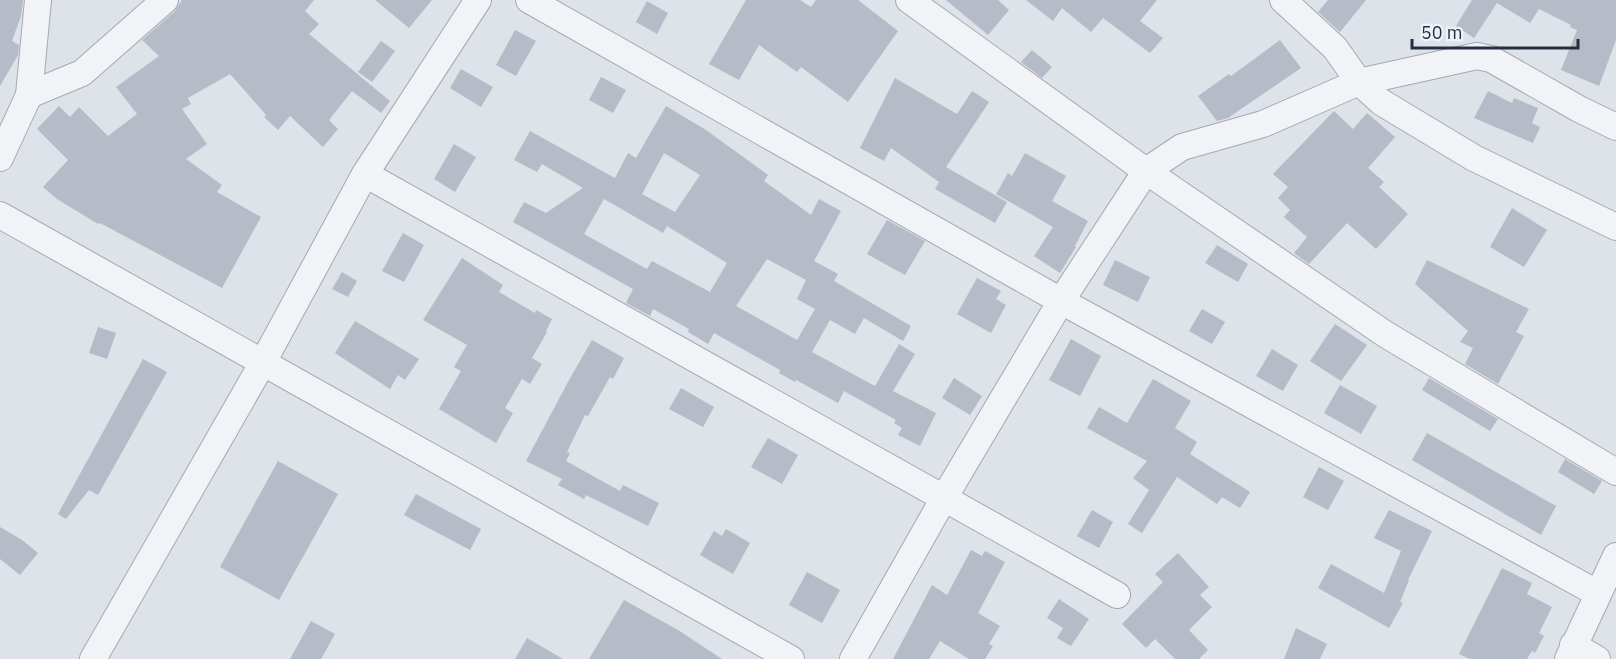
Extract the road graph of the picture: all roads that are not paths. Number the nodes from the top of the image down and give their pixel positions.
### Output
1 (38, 0) edge
2 (165, 0) edge
3 (478, 0) edge
4 (529, 0) edge
5 (909, 0) edge
6 (1282, 0) edge
7 (1359, 82) junction
8 (29, 96) junction
9 (1616, 127) edge
10 (0, 158) edge
11 (1146, 171) junction
12 (365, 174) junction
13 (0, 215) edge
14 (1616, 227) edge
15 (1061, 301) junction
16 (262, 364) junction
17 (1616, 472) edge
18 (944, 498) junction
19 (1616, 556) edge
20 (1597, 593) junction
21 (1117, 595) dead end
22 (1570, 652) edge
23 (93, 659) edge
24 (790, 659) edge
25 (853, 659) edge
26 (1597, 659) edge

1 - 8 street
2 - 8 street
3 - 12 street
4 - 15 street
5 - 11 street
6 - 7 street
7 - 9 street
7 - 11 street
7 - 14 street
8 - 10 street
11 - 15 street
11 - 17 street
12 - 16 street
12 - 18 street
13 - 16 street
15 - 18 street
15 - 20 street
16 - 23 street
16 - 24 street
18 - 21 street
18 - 25 street
19 - 20 street
20 - 22 street
22 - 26 street

